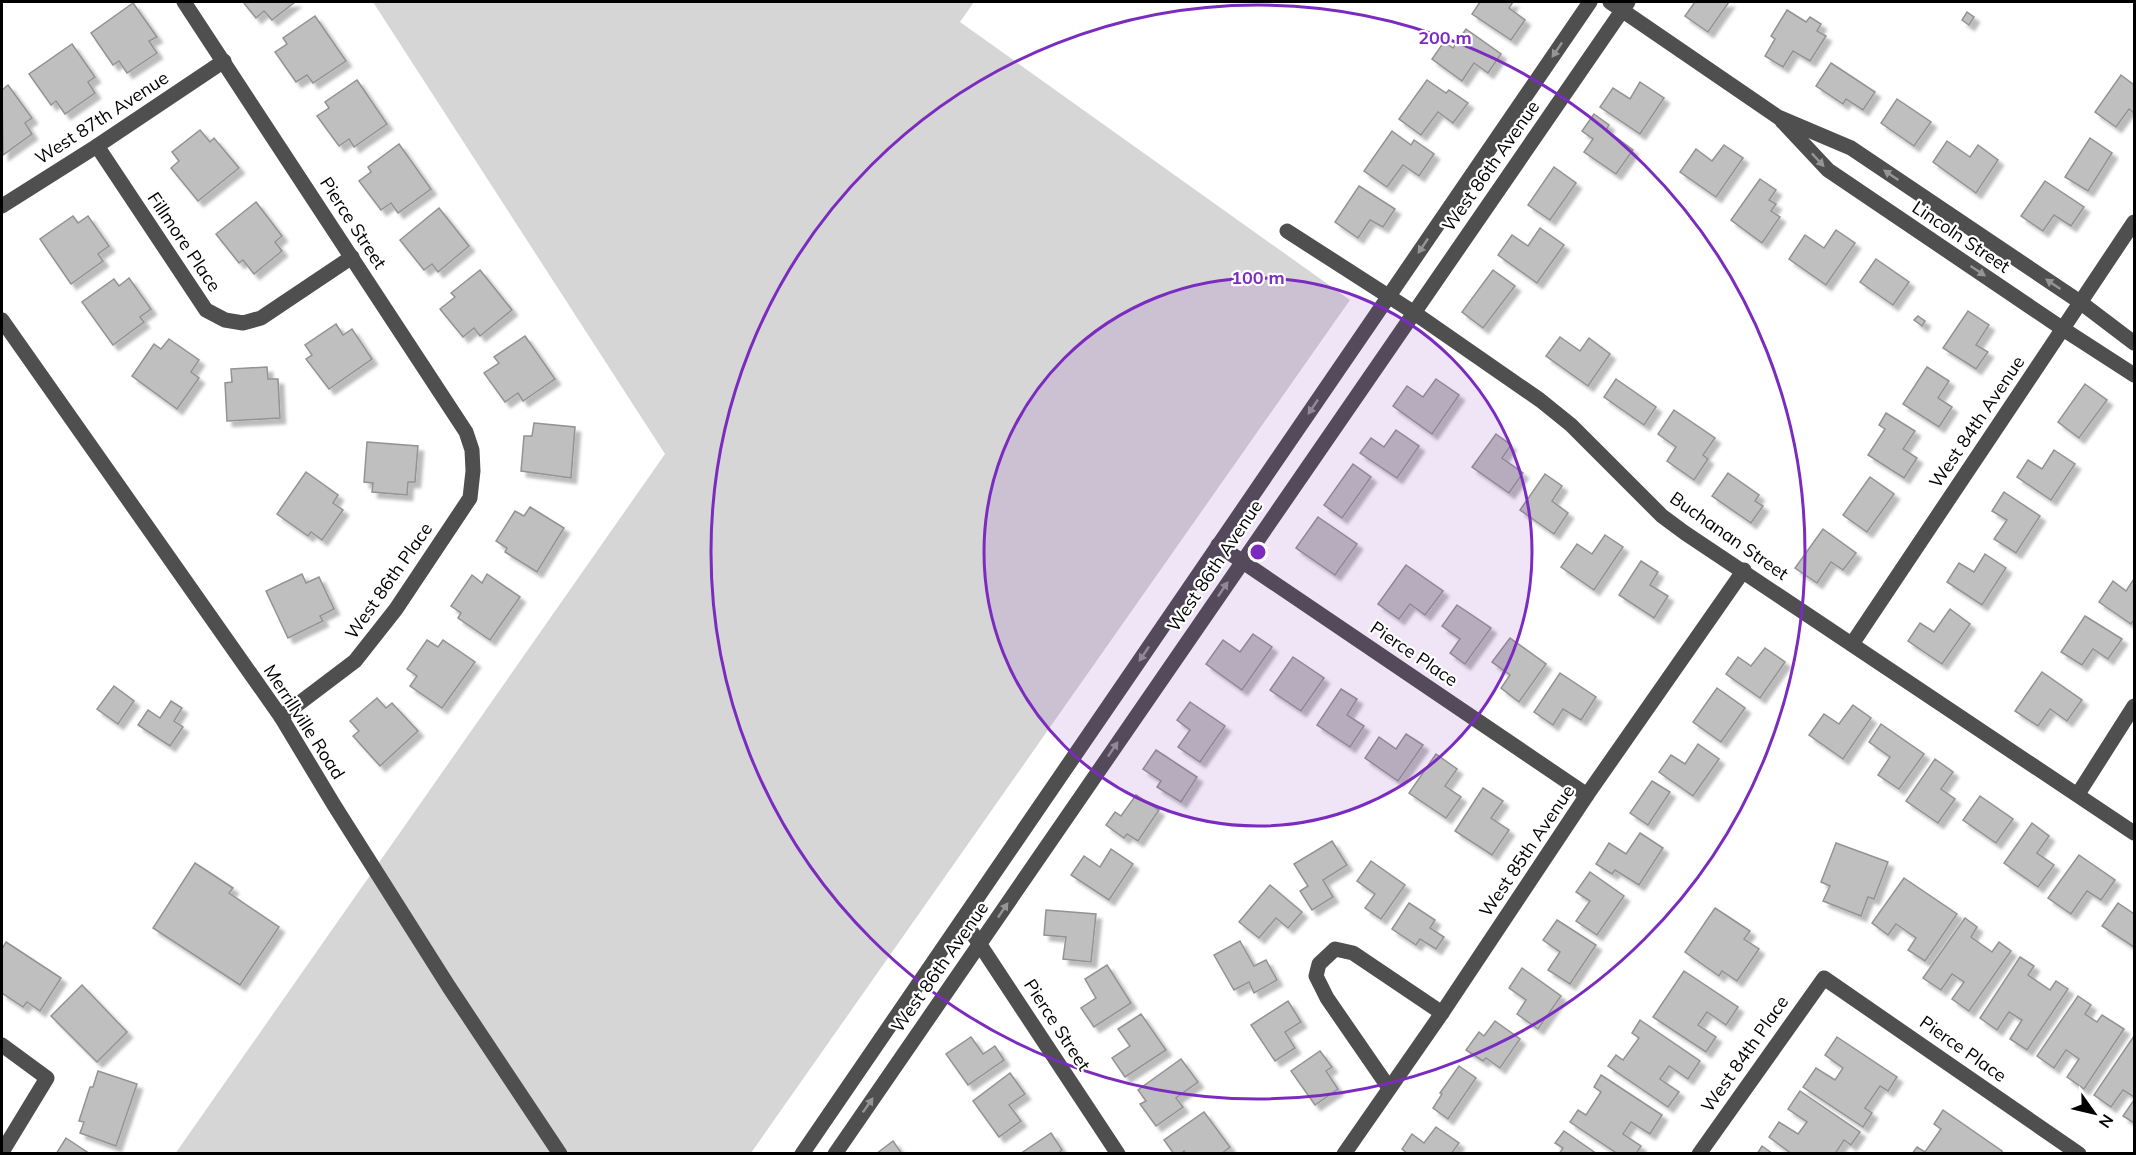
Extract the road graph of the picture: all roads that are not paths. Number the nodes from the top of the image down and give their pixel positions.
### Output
1 (184, 2) edge
2 (1590, 2) edge
3 (1620, 4) edge
4 (224, 61) junction
5 (1778, 117) junction
6 (97, 146) junction
7 (2, 206) edge
8 (2134, 222) edge
9 (1287, 231) dead end
10 (352, 257) junction
11 (1388, 297) junction
12 (2080, 302) junction
13 (1413, 312) junction
14 (2, 320) edge
15 (2063, 329) junction
16 (2134, 343) edge
17 (2134, 375) edge
18 (473, 471) joint
19 (1218, 545) junction
20 (1242, 561) junction
21 (1744, 570) junction
22 (1852, 644) junction
23 (2134, 706) edge
24 (281, 717) junction
25 (2078, 794) junction
26 (1587, 795) junction
27 (2134, 833) edge
28 (963, 919) junction
29 (979, 945) junction
30 (1824, 978) joint
31 (1442, 1013) junction
32 (2, 1045) edge
33 (1389, 1088) junction
34 (2071, 1151) edge
35 (2, 1152) edge
36 (560, 1154) edge
37 (802, 1154) edge
38 (835, 1154) edge
39 (1118, 1154) edge
40 (1344, 1154) edge
41 (1699, 1154) edge

1 - 4 street, Pierce Street
2 -> 11 street, West 86th Avenue
3 - 5 street, Lincoln Street
3 - 13 street, West 86th Avenue
4 - 6 street, West 87th Avenue
4 - 10 street, Pierce Street
12 -> 5 street, Lincoln Street
5 -> 15 street, Lincoln Street
6 - 7 street, West 87th Avenue
6 - 10 street, Fillmore Place
8 - 12 street, West 84th Avenue
9 - 11 street, Buchanan Street
10 - 18 street, Pierce Street
11 - 13 street, Buchanan Street
11 -> 19 street, West 86th Avenue
12 - 15 street, West 84th Avenue
12 - 16 street, Lincoln Street
13 - 20 street, West 86th Avenue
13 - 21 street, Buchanan Street
14 - 24 street, Merrillville Road
15 - 17 street, Lincoln Street
15 - 22 street, West 84th Avenue
18 - 24 street, West 86th Place
19 - 20 street, Pierce Place
19 -> 28 street, West 86th Avenue
20 - 26 street, Pierce Place
29 -> 20 street, West 86th Avenue
21 - 22 street, Buchanan Street
21 - 26 street, West 85th Avenue
22 - 25 street, Buchanan Street
23 - 25 street
24 - 36 street, Merrillville Road
25 - 27 street, Buchanan Street
26 - 31 street, West 85th Avenue
28 - 29 street, Pierce Street
28 - 37 street, West 86th Avenue
38 -> 29 street, West 86th Avenue
29 - 39 street, Pierce Street
30 - 34 street, Pierce Place
30 - 41 street, West 84th Place
31 - 33 street, West 85th Avenue
31 - 33 street
32 - 35 street
33 - 40 street, West 85th Avenue

